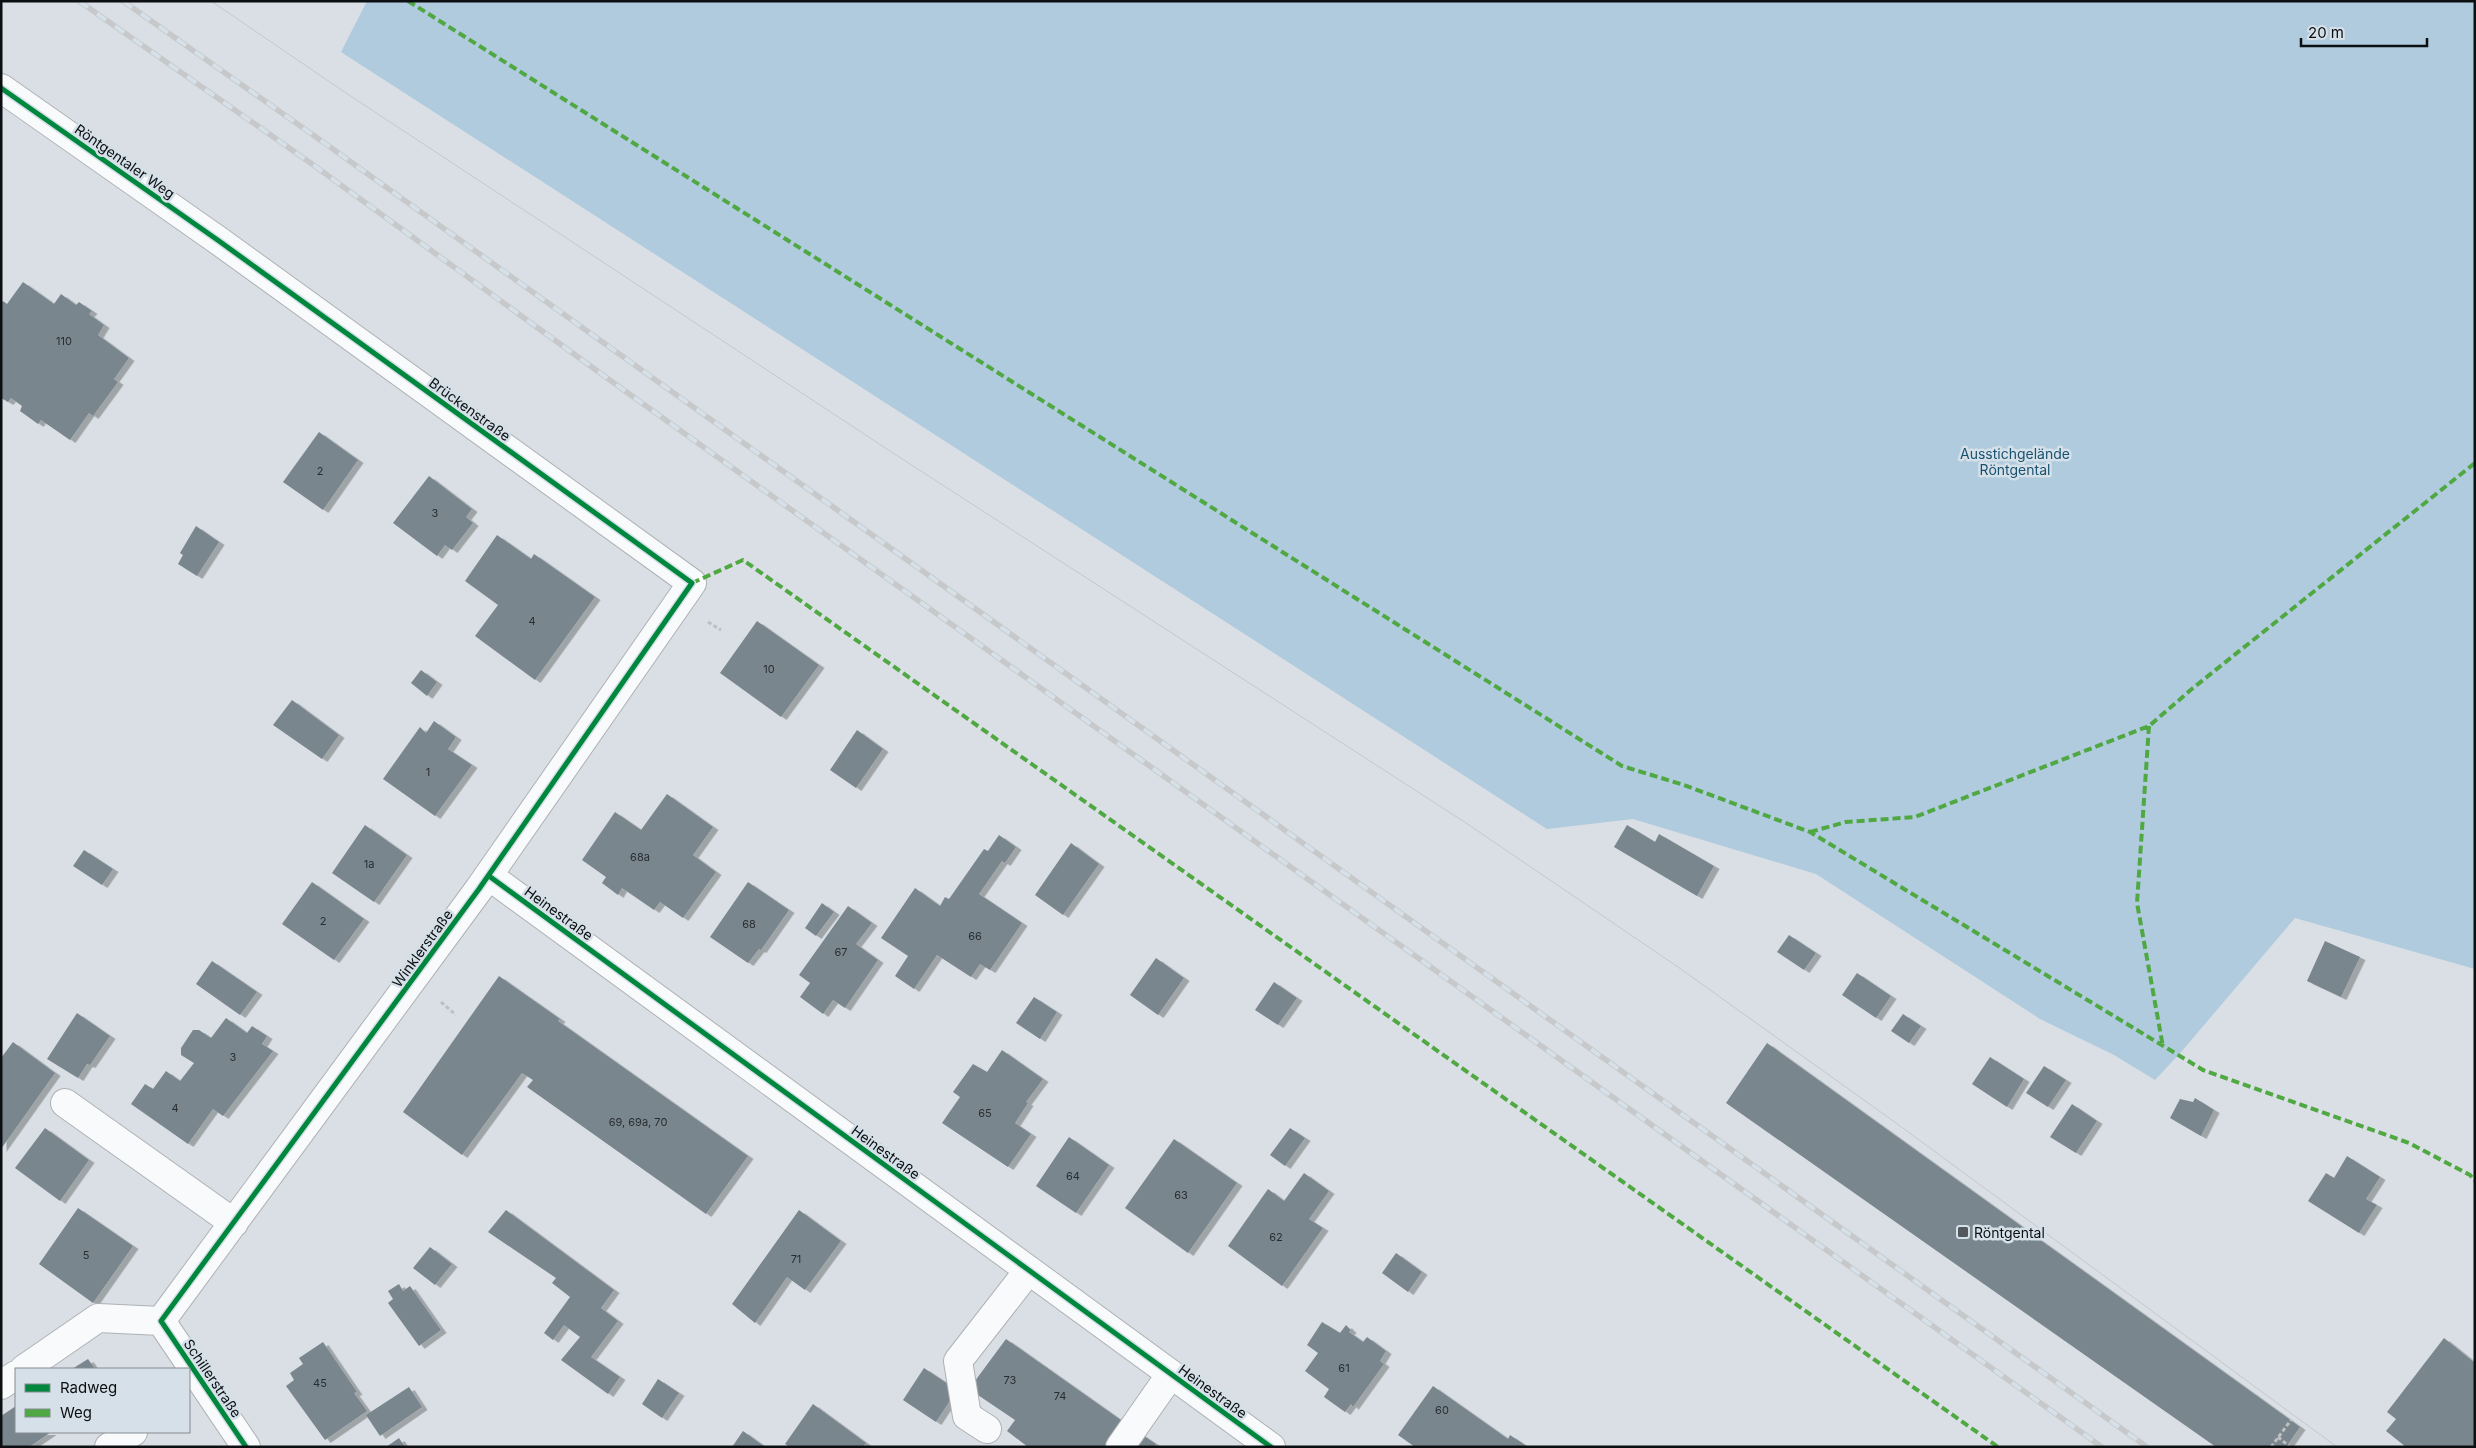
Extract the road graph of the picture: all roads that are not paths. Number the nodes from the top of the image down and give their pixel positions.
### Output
1 (1, 88) edge
2 (235, 253) joint
3 (692, 583) joint
4 (488, 876) junction
5 (65, 1103) dead end
6 (234, 1223) junction
7 (1029, 1270) junction
8 (161, 1321) junction
9 (25, 1368) edge
10 (185, 1368) edge
11 (1171, 1374) junction
12 (15, 1376) edge
13 (190, 1378) edge
14 (1, 1385) edge
15 (197, 1392) edge
16 (987, 1429) dead end
17 (131, 1433) edge
18 (109, 1447) edge
19 (246, 1447) edge
20 (1120, 1447) edge
21 (1271, 1447) edge

1 - 2 street, Röntgentaler Weg
2 - 3 street, Brückenstraße
3 - 4 street, Winklerstraße
4 - 6 street, Winklerstraße
4 - 7 street, Heinestraße
5 - 6 street
6 - 8 street, Winklerstraße
7 - 11 street, Heinestraße
7 - 16 street
8 - 9 street
8 - 10 street, Schillerstraße
11 - 20 street
11 - 21 street, Heinestraße
12 - 14 street
13 - 15 street, Schillerstraße
15 - 19 street, Schillerstraße
17 - 18 street

